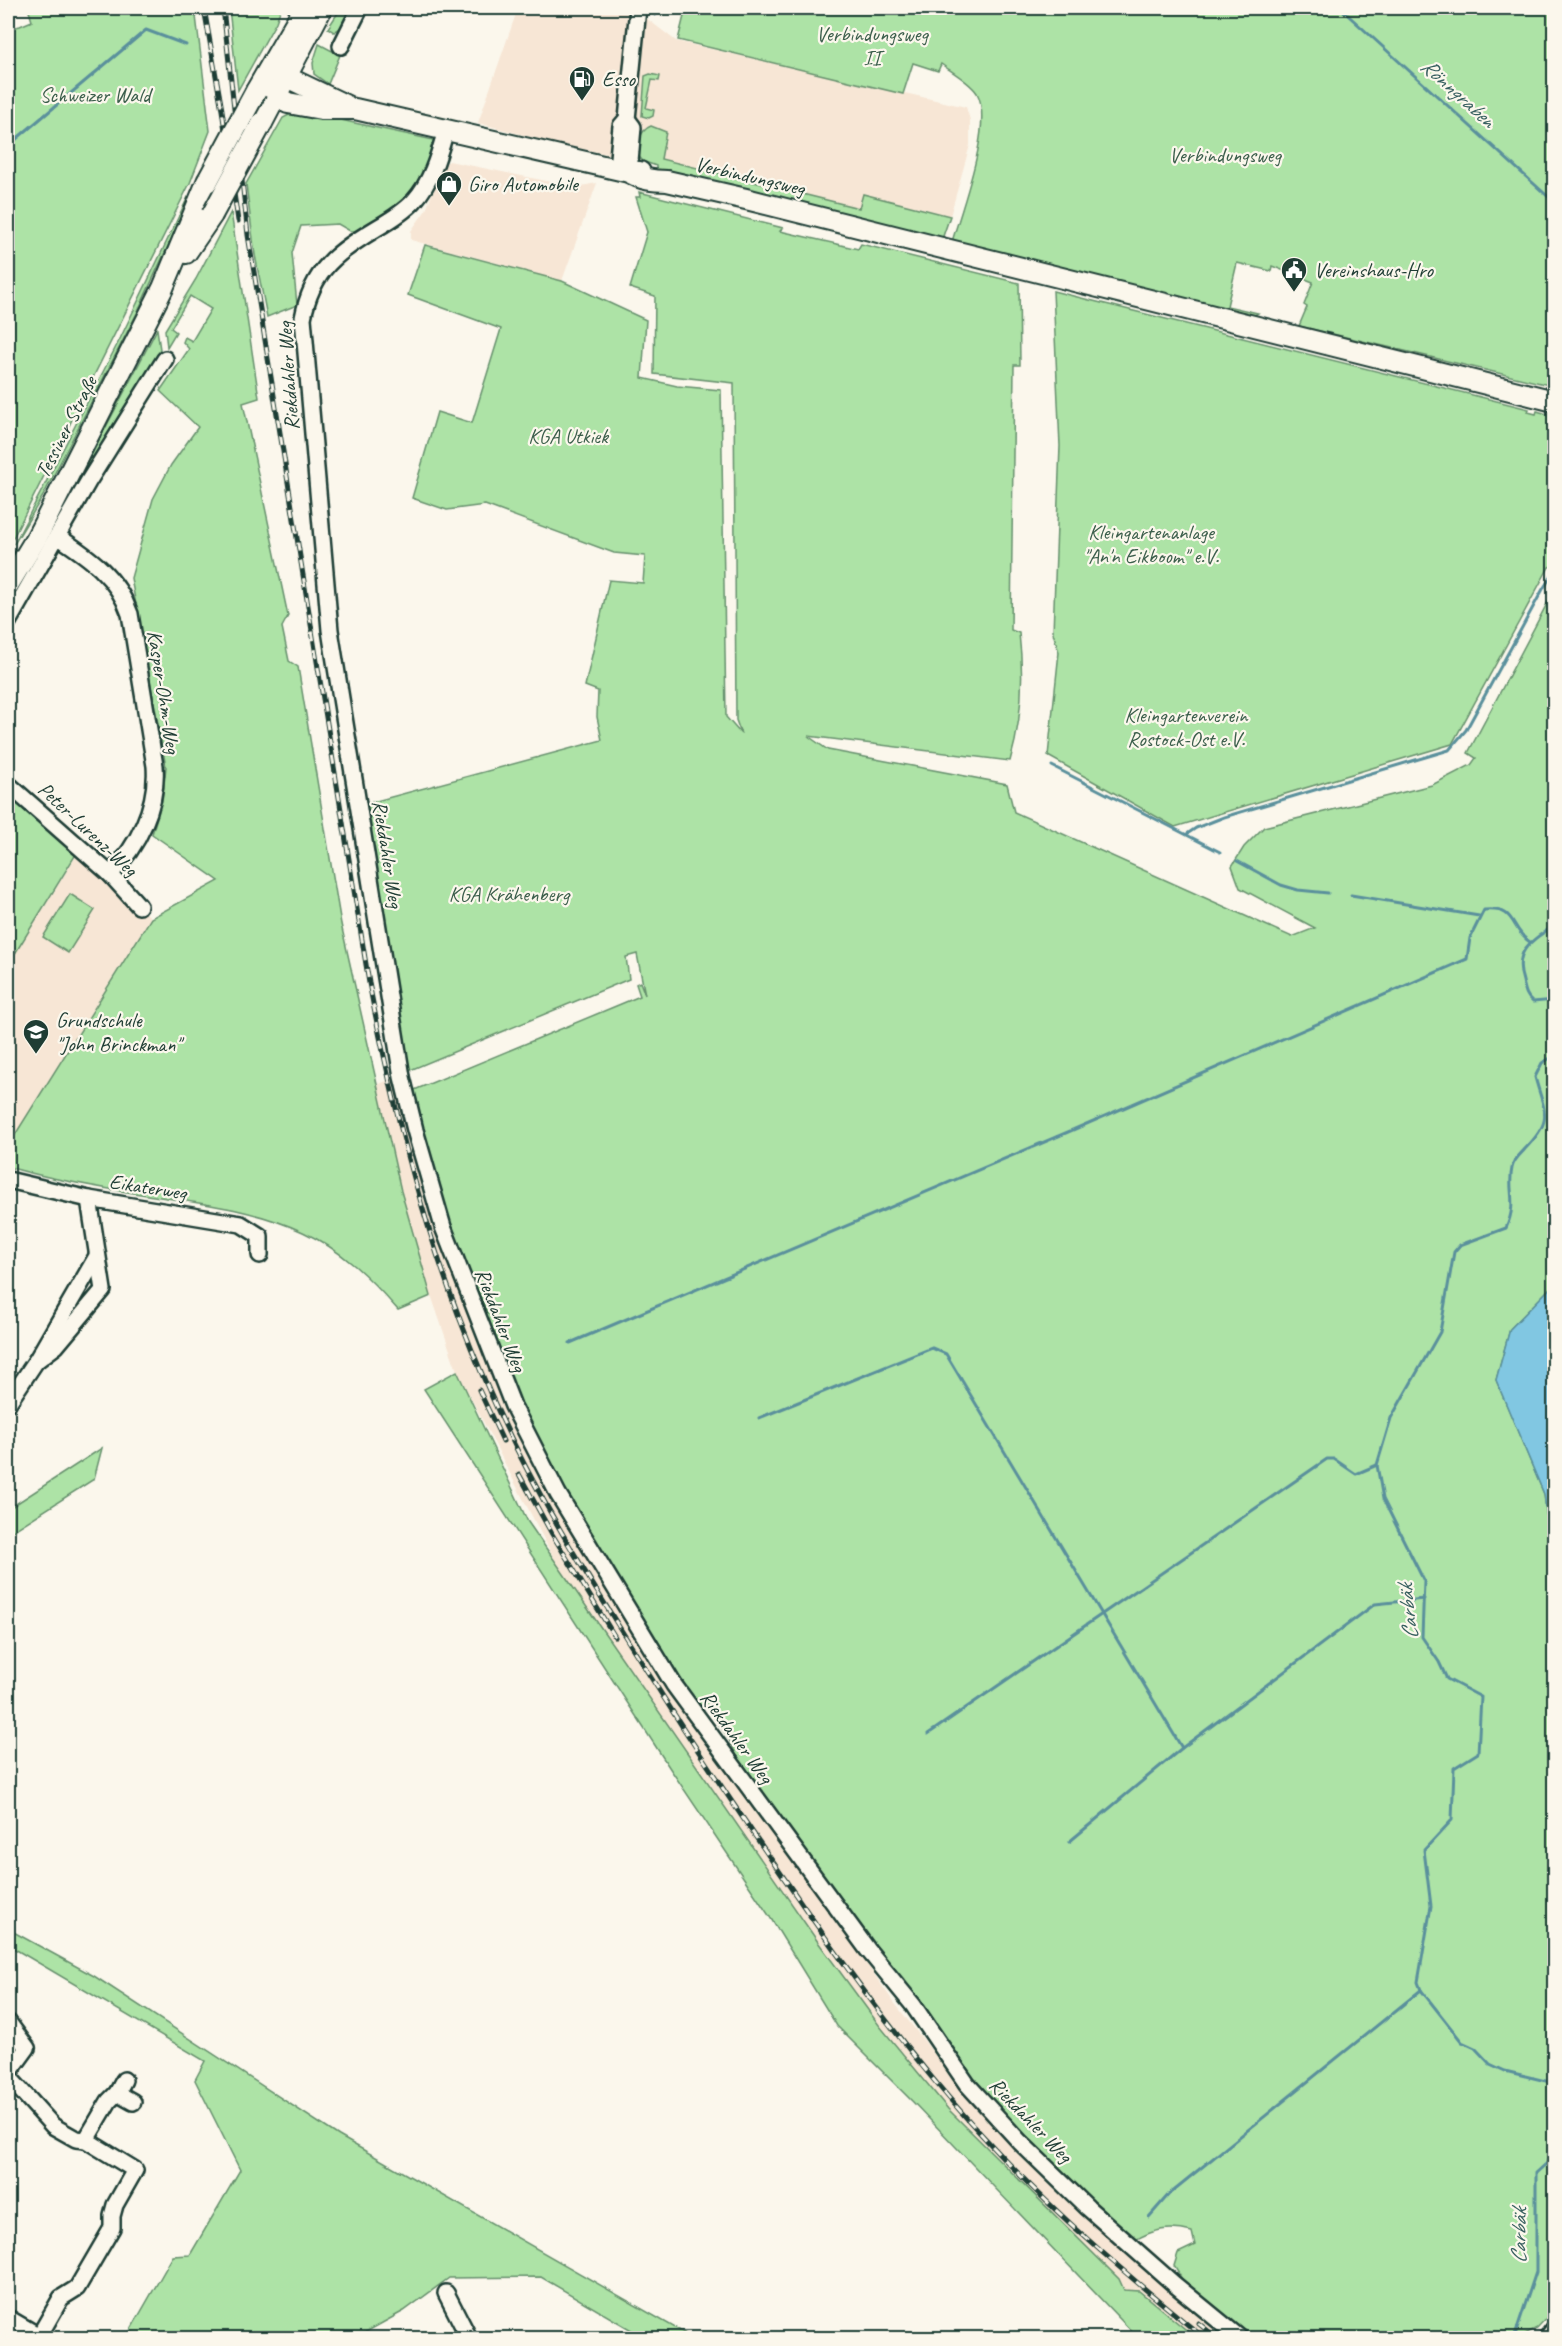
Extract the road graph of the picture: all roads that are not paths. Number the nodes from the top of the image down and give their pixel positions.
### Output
1 (304, 8) edge
2 (322, 8) edge
3 (360, 8) edge
4 (638, 8) edge
5 (341, 46) dead end
6 (269, 68) junction
7 (286, 77) junction
8 (257, 89) junction
9 (276, 96) junction
10 (355, 109) junction
11 (446, 129) junction
12 (623, 171) junction
13 (163, 288) junction
14 (165, 359) dead end
15 (1554, 401) edge
16 (57, 536) junction
17 (8, 585) edge
18 (8, 622) edge
19 (8, 784) edge
20 (110, 874) junction
21 (139, 906) dead end
22 (8, 1180) edge
23 (89, 1199) junction
24 (260, 1255) dead end
25 (97, 1256) junction
26 (36, 1361) junction
27 (8, 1403) edge
28 (8, 2022) edge
29 (8, 2075) edge
30 (133, 2102) dead end
31 (86, 2140) junction
32 (446, 2293) dead end
33 (8, 2318) edge
34 (1554, 2329) edge
35 (38, 2337) edge
36 (469, 2338) edge
37 (1240, 2338) edge
38 (1547, 2338) edge

1 - 6 main road, Tessiner Straße
2 - 7 main road, Tessiner Straße
3 - 5 street
4 - 12 street
6 - 7 main road, Verbindungsweg
6 - 8 main road, Tessiner Straße
7 - 9 main road, Tessiner Straße
7 - 10 main road, Verbindungsweg
8 - 9 main road, Verbindungsweg
8 - 13 main road, Tessiner Straße, bridge
9 - 10 main road, Verbindungsweg
9 - 13 main road, Tessiner Straße, bridge
10 - 11 main road, Verbindungsweg
11 - 12 main road, Verbindungsweg
11 - 37 street, Riekdahler Weg
12 - 15 main road, Verbindungsweg
13 - 17 main road, Tessiner Straße
14 - 16 street, Tessiner Straße
16 - 18 street, Tessiner Straße
16 - 20 street, Kasper-Ohm-Weg
19 - 20 street, Peter-Lurenz-Weg
20 - 21 street, Peter-Lurenz-Weg
22 - 23 street, Eikaterweg
23 - 24 street, Eikaterweg
23 - 25 street
25 - 26 street
25 - 26 street
26 - 27 street
28 - 29 street
29 - 31 street
30 - 31 street
31 - 35 street
32 - 36 street
33 - 35 street
34 - 38 street

